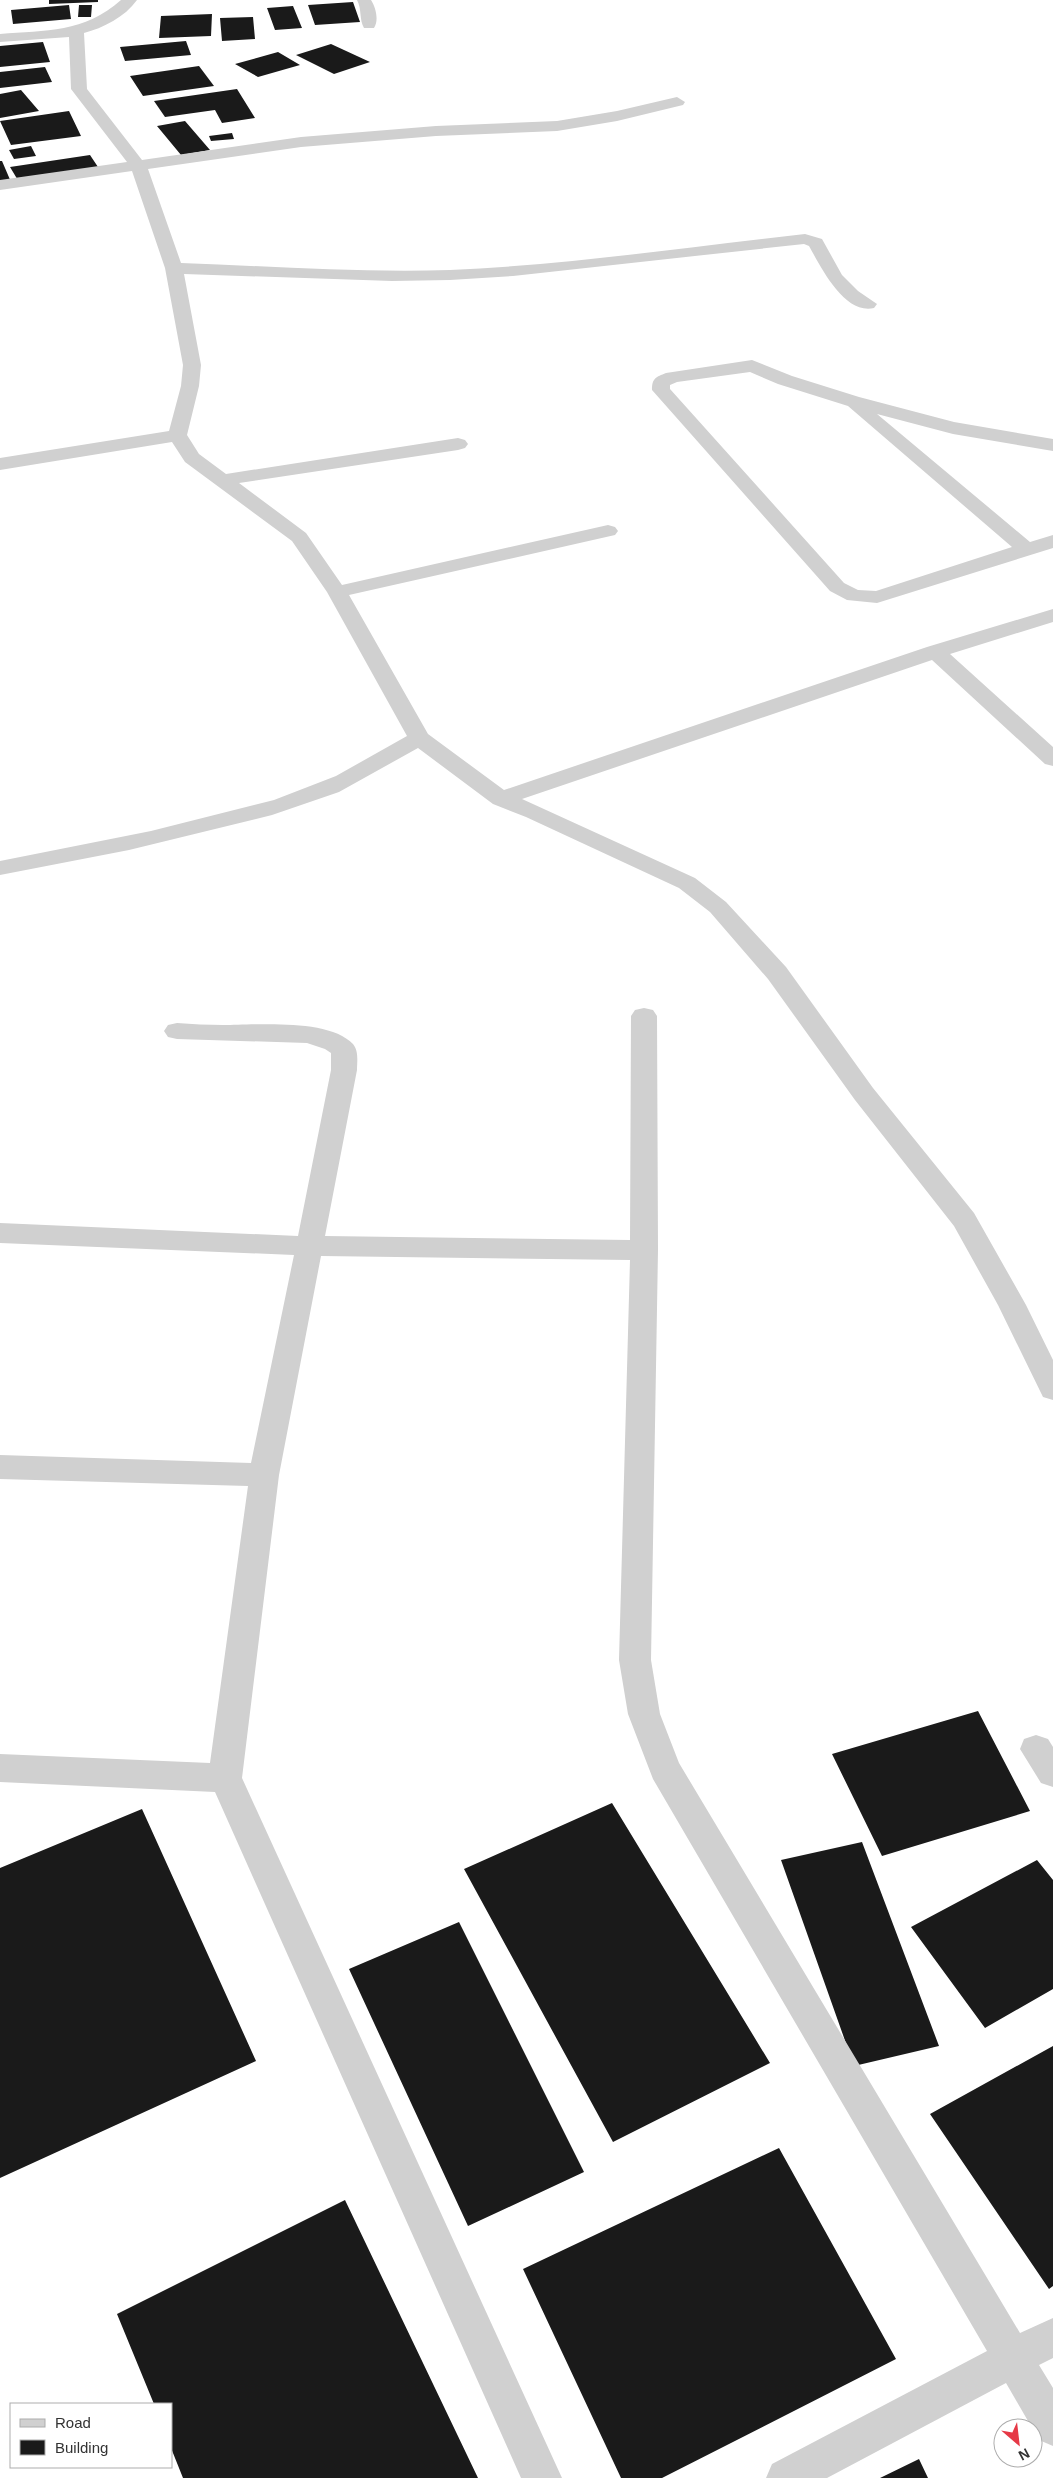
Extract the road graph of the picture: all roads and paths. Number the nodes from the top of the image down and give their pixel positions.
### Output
1 (130, 0) edge
2 (364, 0) edge
3 (369, 25) dead end
4 (76, 32) junction
5 (0, 38) edge
6 (676, 102) dead end
7 (138, 165) junction
8 (0, 185) edge
9 (174, 268) junction
10 (868, 304) dead end
11 (852, 401) junction
12 (178, 435) junction
13 (458, 444) dead end
14 (1053, 445) edge
15 (0, 464) edge
16 (222, 480) junction
17 (608, 531) dead end
18 (1053, 541) edge
19 (1026, 549) junction
20 (337, 592) junction
21 (1053, 615) edge
22 (935, 652) junction
23 (418, 738) junction
24 (1053, 758) edge
25 (501, 799) junction
26 (0, 868) edge
27 (644, 1016) dead end
28 (177, 1031) dead end
29 (0, 1233) edge
30 (308, 1246) junction
31 (644, 1250) junction
32 (1053, 1389) edge
33 (0, 1467) edge
34 (264, 1475) junction
35 (0, 1768) edge
36 (225, 1778) junction
37 (1053, 2337) edge
38 (1012, 2359) junction
39 (1053, 2426) edge
40 (542, 2478) edge
41 (786, 2478) edge

1 - 4 street
2 - 3 street
4 - 5 street
4 - 7 street
6 - 7 street
7 - 8 street
7 - 9 street
9 - 10 street
9 - 12 street
11 - 14 street
11 - 19 street
11 - 19 street
12 - 15 street
12 - 16 street
13 - 16 street
16 - 20 street
17 - 20 street
18 - 19 street
20 - 23 street
21 - 22 street
22 - 24 street
22 - 25 street
23 - 25 street
23 - 26 street
25 - 32 street
27 - 31 street
28 - 30 street
29 - 30 street
30 - 31 street
30 - 34 street
31 - 38 street
33 - 34 street
34 - 36 street
35 - 36 street
36 - 40 street
37 - 38 street
38 - 39 street
38 - 41 street

